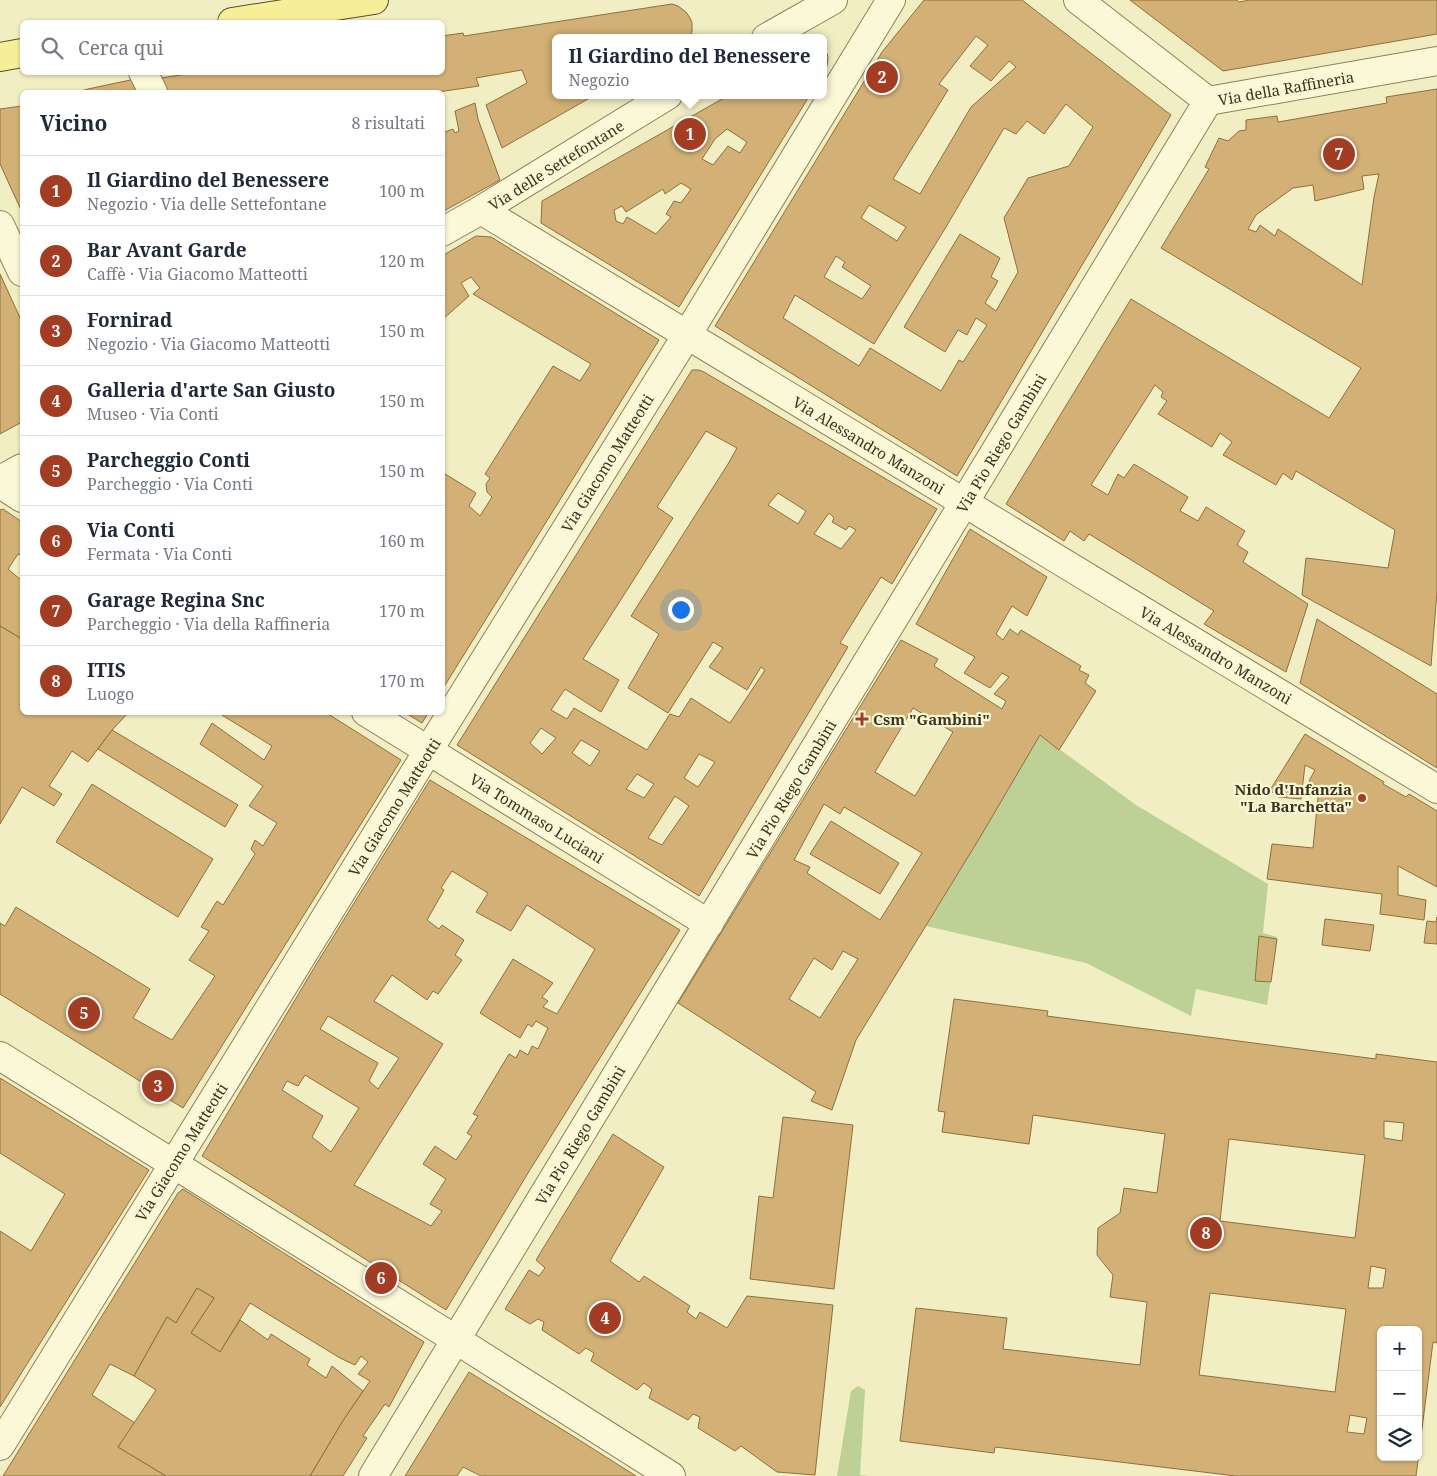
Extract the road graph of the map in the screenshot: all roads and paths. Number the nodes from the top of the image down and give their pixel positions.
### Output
1 (374, 0) edge
2 (833, 0) edge
3 (890, 0) edge
4 (1078, 0) edge
5 (334, 3) edge
6 (243, 20) edge
7 (773, 34) edge
8 (20, 53) edge
9 (0, 57) edge
10 (1437, 61) edge
11 (144, 75) edge
12 (152, 90) edge
13 (661, 99) edge
14 (1208, 101) junction
15 (481, 210) junction
16 (0, 225) edge
17 (445, 230) edge
18 (20, 268) edge
19 (687, 335) junction
20 (20, 469) edge
21 (0, 480) edge
22 (0, 484) edge
23 (20, 497) edge
24 (964, 503) junction
25 (371, 715) edge
26 (428, 751) junction
27 (1437, 789) edge
28 (709, 924) junction
29 (0, 1056) edge
30 (174, 1164) junction
31 (456, 1340) junction
32 (0, 1446) edge
33 (663, 1474) edge
34 (373, 1476) edge

1 - 5 main road
2 - 7 street
3 - 19 street, Via Giacomo Matteotti
4 - 14 street, Via della Raffineria
5 - 6 main road
8 - 9 main road
10 - 14 street, Via della Raffineria
11 - 12 street
13 - 15 street, Via delle Settefontane
14 - 24 street, Via Pio Riego Gambini
15 - 17 street, Via delle Settefontane
15 - 19 street, Via Alessandro Manzoni
16 - 18 street
19 - 24 street, Via Alessandro Manzoni
19 - 26 street, Via Giacomo Matteotti
20 - 21 street
22 - 23 street
24 - 27 street, Via Alessandro Manzoni
24 - 28 street, Via Pio Riego Gambini
25 - 26 street, Via Tommaso Luciani
26 - 28 street, Via Tommaso Luciani
26 - 30 street, Via Giacomo Matteotti
28 - 31 street, Via Pio Riego Gambini
29 - 30 street
30 - 31 street
30 - 32 street, Via Giacomo Matteotti
31 - 33 street
31 - 34 street, Via Pio Riego Gambini

